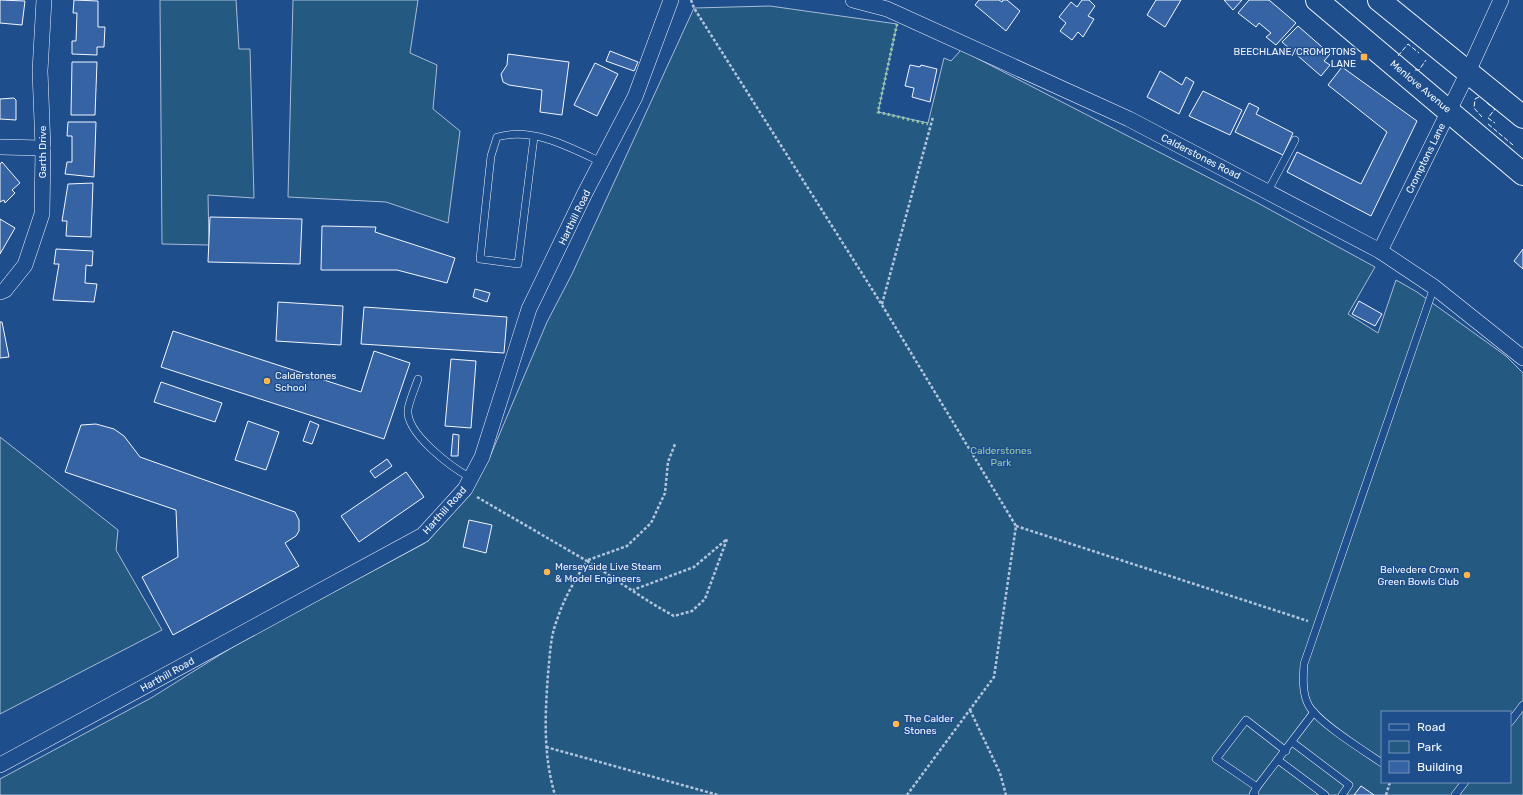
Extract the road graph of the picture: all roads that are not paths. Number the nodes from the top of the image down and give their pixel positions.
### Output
1 (44, 0) edge
2 (671, 0) edge
3 (853, 0) edge
4 (1317, 0) edge
5 (1379, 0) edge
6 (1500, 0) edge
7 (1468, 72) junction
8 (1448, 109) junction
9 (1523, 117) edge
10 (534, 137) junction
11 (1295, 140) dead end
12 (0, 147) edge
13 (43, 148) junction
14 (601, 162) junction
15 (1523, 174) edge
16 (1268, 191) junction
17 (1380, 251) junction
18 (1434, 287) junction
19 (0, 292) edge
20 (1523, 358) edge
21 (418, 379) dead end
22 (468, 483) junction
23 (1523, 705) edge
24 (1314, 712) junction
25 (1511, 721) edge
26 (1292, 742) junction
27 (1286, 751) junction
28 (1278, 760) junction
29 (1381, 762) edge
30 (0, 765) edge
31 (1464, 783) edge
32 (1257, 787) junction
33 (1255, 795) edge
34 (1325, 795) edge
35 (1342, 795) edge
36 (1456, 795) edge

1 - 13 street, Garth Drive
2 - 14 street, Harthill Road
3 - 16 street, Calderstones Road
4 - 8 highway, Menlove Avenue
5 - 7 highway
6 - 7 street, Cromptons Lane
7 - 8 street, Cromptons Lane
7 - 9 highway
8 - 15 highway, Menlove Avenue
8 - 17 street, Cromptons Lane
10 - 10 lane
10 - 14 lane
11 - 16 lane
12 - 13 street
13 - 19 street, Garth Drive
14 - 22 street, Harthill Road
16 - 17 street, Calderstones Road
17 - 18 street, Calderstones Road
18 - 20 street, Calderstones Road
18 - 24 lane
21 - 22 lane
22 - 30 street, Harthill Road
23 - 25 lane
24 - 26 lane
24 - 29 lane
26 - 27 lane
26 - 35 lane
27 - 28 lane
27 - 32 lane
28 - 32 lane
28 - 34 lane
31 - 36 lane
32 - 33 lane

